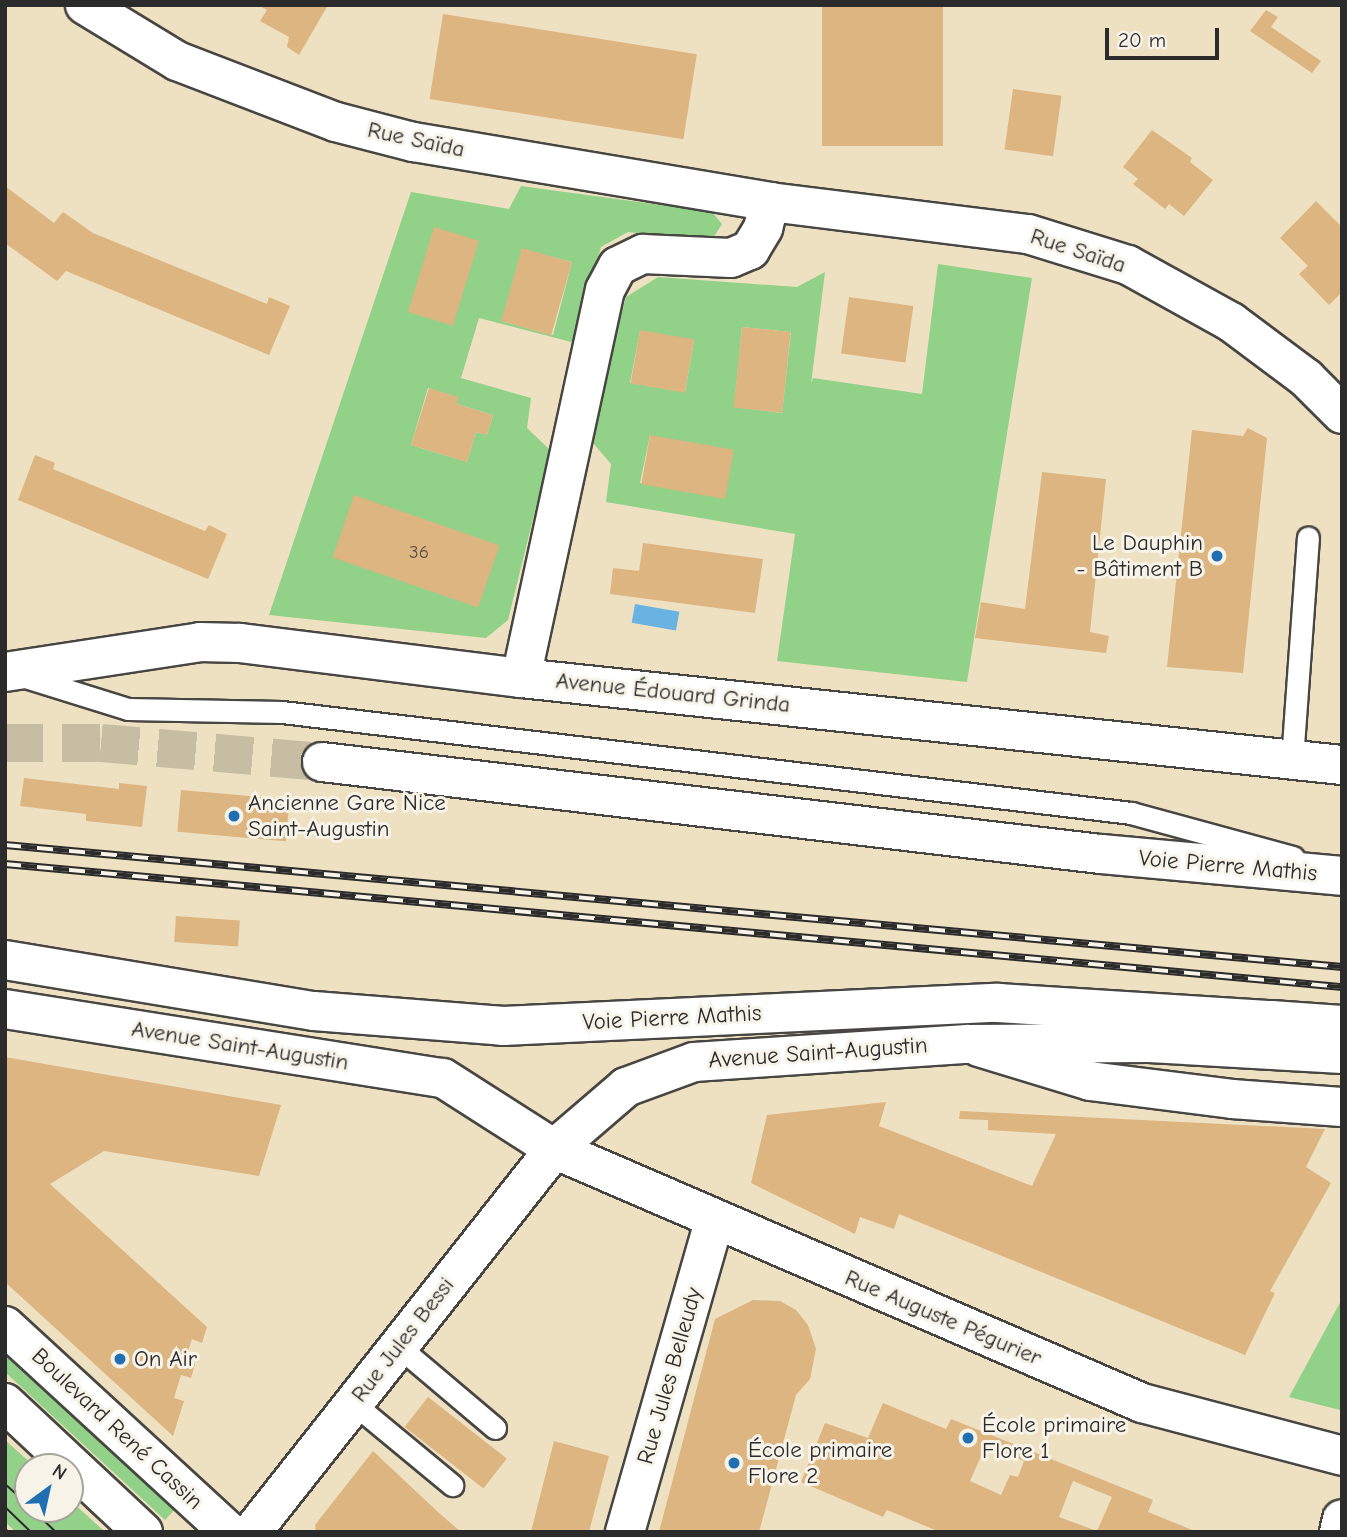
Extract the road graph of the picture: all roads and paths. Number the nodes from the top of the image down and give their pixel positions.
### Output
1 (85, 5) edge
2 (770, 202) junction
3 (1342, 414) edge
4 (1308, 538) dead end
5 (7, 672) edge
6 (521, 678) junction
7 (1292, 760) junction
8 (322, 762) tunnel mouth
9 (1342, 765) edge
10 (1342, 871) edge
11 (1342, 876) edge
12 (5, 960) edge
13 (5, 1009) edge
14 (1342, 1026) edge
15 (967, 1044) junction
16 (1342, 1054) edge
17 (1342, 1107) edge
18 (554, 1149) junction
19 (714, 1221) junction
20 (5, 1325) edge
21 (398, 1346) junction
22 (5, 1403) edge
23 (353, 1403) junction
24 (495, 1428) dead end
25 (1342, 1456) edge
26 (452, 1485) dead end
27 (1342, 1519) edge
28 (143, 1532) edge
29 (229, 1532) edge
30 (252, 1532) edge
31 (625, 1532) edge
32 (1339, 1532) edge

1 - 2 main road, Rue Saïda
2 - 3 main road, Rue Saïda
2 - 6 main road
4 - 7 lane
5 - 6 main road, Avenue Édouard Grinda
5 - 10 lane
6 - 7 main road, Avenue Édouard Grinda
7 - 9 main road, Avenue Édouard Grinda
8 - 11 main road, Voie Pierre Mathis
12 - 14 main road, Voie Pierre Mathis
13 - 18 main road, Avenue Saint-Augustin
15 - 16 main road
15 - 17 main road, Avenue Saint-Augustin
15 - 18 main road, Avenue Saint-Augustin
18 - 19 main road, Rue Auguste Pégurier
18 - 21 main road, Rue Jules Bessi
19 - 25 main road, Rue Auguste Pégurier
19 - 31 main road, Rue Jules Belleudy
20 - 29 main road, Boulevard René Cassin
21 - 23 main road, Rue Jules Bessi
21 - 24 lane
22 - 28 main road
23 - 26 lane
23 - 30 main road, Rue Jules Bessi
27 - 32 main road

